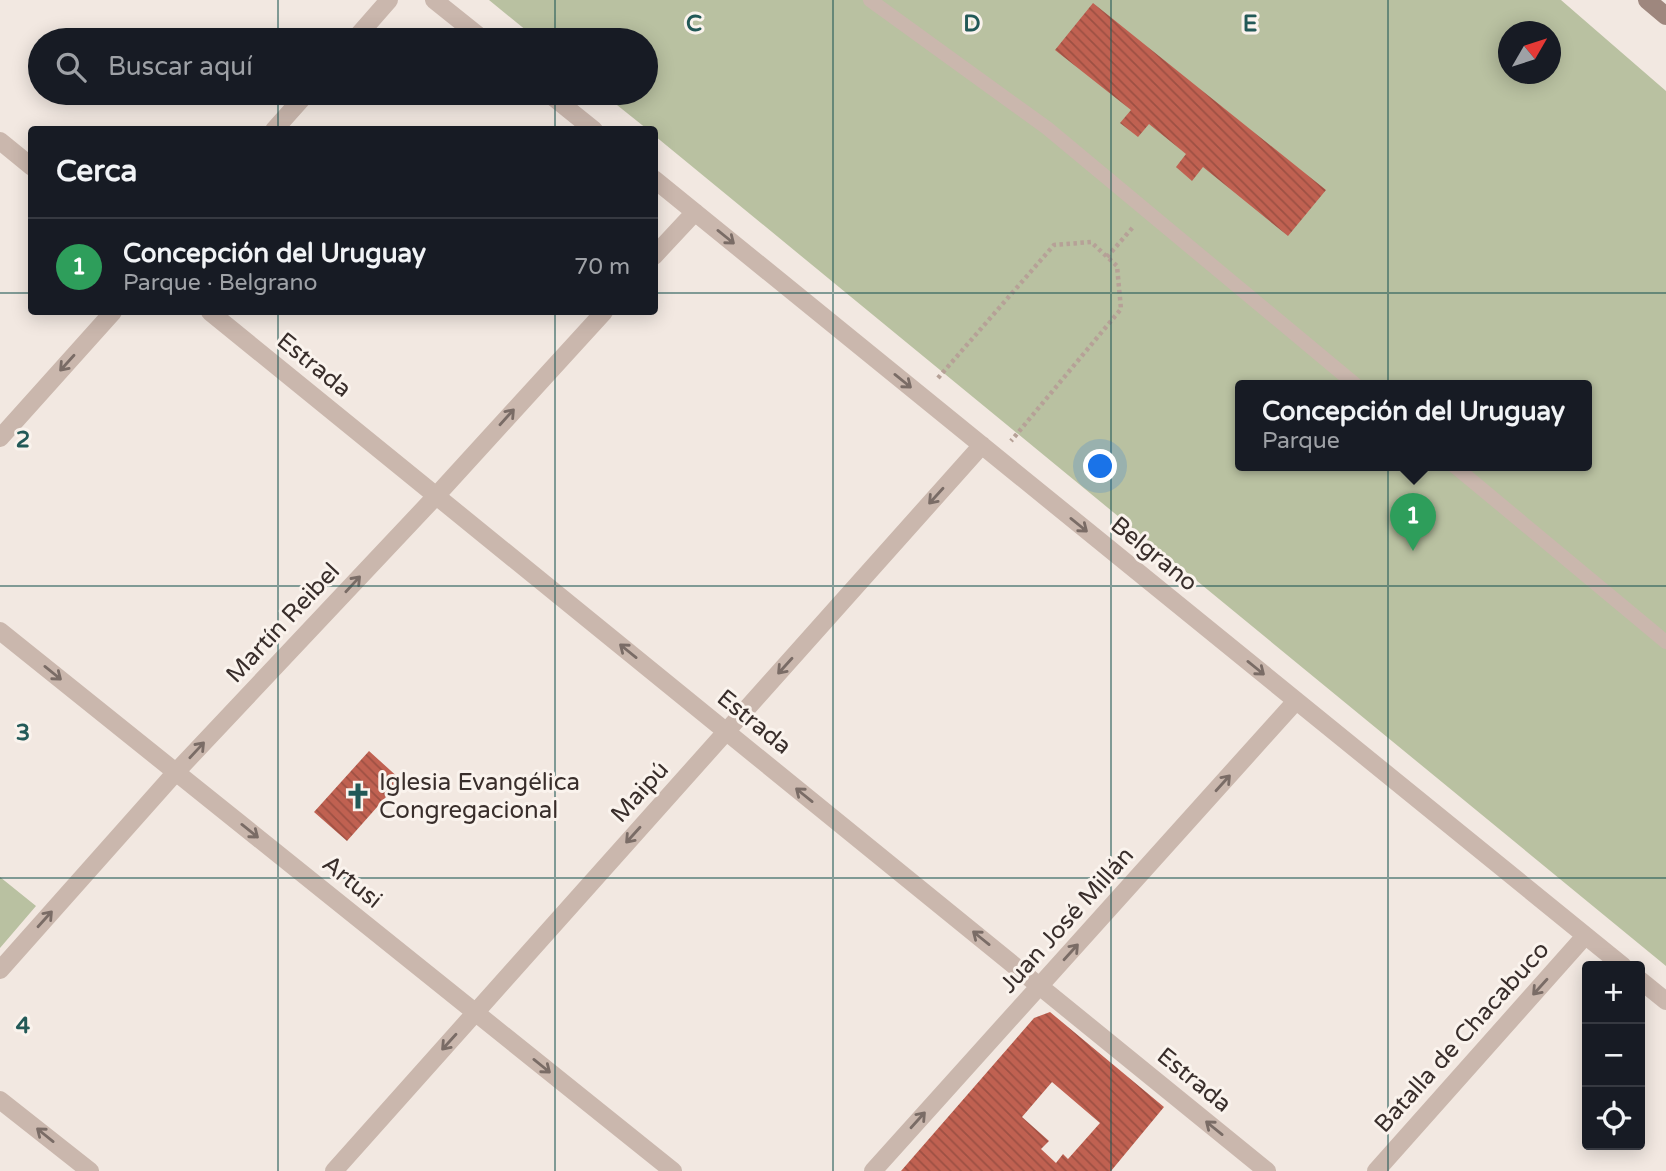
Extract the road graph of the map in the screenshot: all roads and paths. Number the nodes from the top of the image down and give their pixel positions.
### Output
1 (389, 0) edge
2 (434, 0) edge
3 (870, 0) edge
4 (1647, 0) edge
5 (1666, 16) edge
6 (364, 28) edge
7 (469, 28) edge
8 (296, 105) edge
9 (563, 105) edge
10 (278, 126) edge
11 (589, 126) edge
12 (0, 141) edge
13 (28, 164) edge
14 (658, 182) edge
15 (1147, 211) junction
16 (695, 212) junction
17 (658, 252) edge
18 (1107, 257) junction
19 (110, 315) edge
20 (214, 315) edge
21 (601, 315) edge
22 (1350, 380) edge
23 (922, 397) junction
24 (0, 438) edge
25 (982, 445) junction
26 (998, 458) junction
27 (1460, 471) edge
28 (436, 496) junction
29 (0, 631) edge
30 (1666, 642) edge
31 (1296, 701) junction
32 (726, 731) junction
33 (176, 772) junction
34 (1585, 936) junction
35 (1617, 961) edge
36 (0, 970) edge
37 (1645, 984) edge
38 (1040, 986) junction
39 (1666, 1001) edge
40 (475, 1013) junction
41 (0, 1100) edge
42 (90, 1171) edge
43 (334, 1171) edge
44 (673, 1171) edge
45 (873, 1171) edge
46 (1268, 1171) edge
47 (1376, 1171) edge

1 - 6 street
2 - 7 street
3 - 15 lane
4 - 5 main road
8 - 10 street
9 - 11 street
12 - 13 street
14 - 16 street, Belgrano
15 - 18 path
15 - 22 lane
16 - 17 street
16 -> 23 street, Belgrano
18 - 23 path
18 - 26 path
19 -> 24 street
20 - 28 street, Estrada
28 -> 21 street, Martín Reibel
23 - 25 street, Belgrano
25 - 26 street, Belgrano
25 -> 32 street, Maipú
26 -> 31 street, Belgrano
27 - 30 lane
32 -> 28 street, Estrada
33 -> 28 street, Martín Reibel
29 -> 33 street, Artusi
31 - 34 street, Belgrano
38 -> 31 street, Juan José Millán
38 -> 32 street, Estrada
32 -> 40 street, Maipú
36 -> 33 street, Martín Reibel
33 -> 40 street, Artusi
34 - 35 street, Belgrano
34 -> 47 street, Batalla de Chacabuco
37 - 39 street
45 -> 38 street, Juan José Millán
46 -> 38 street, Estrada
40 -> 43 street, Maipú
40 -> 44 street, Artusi
42 -> 41 street

